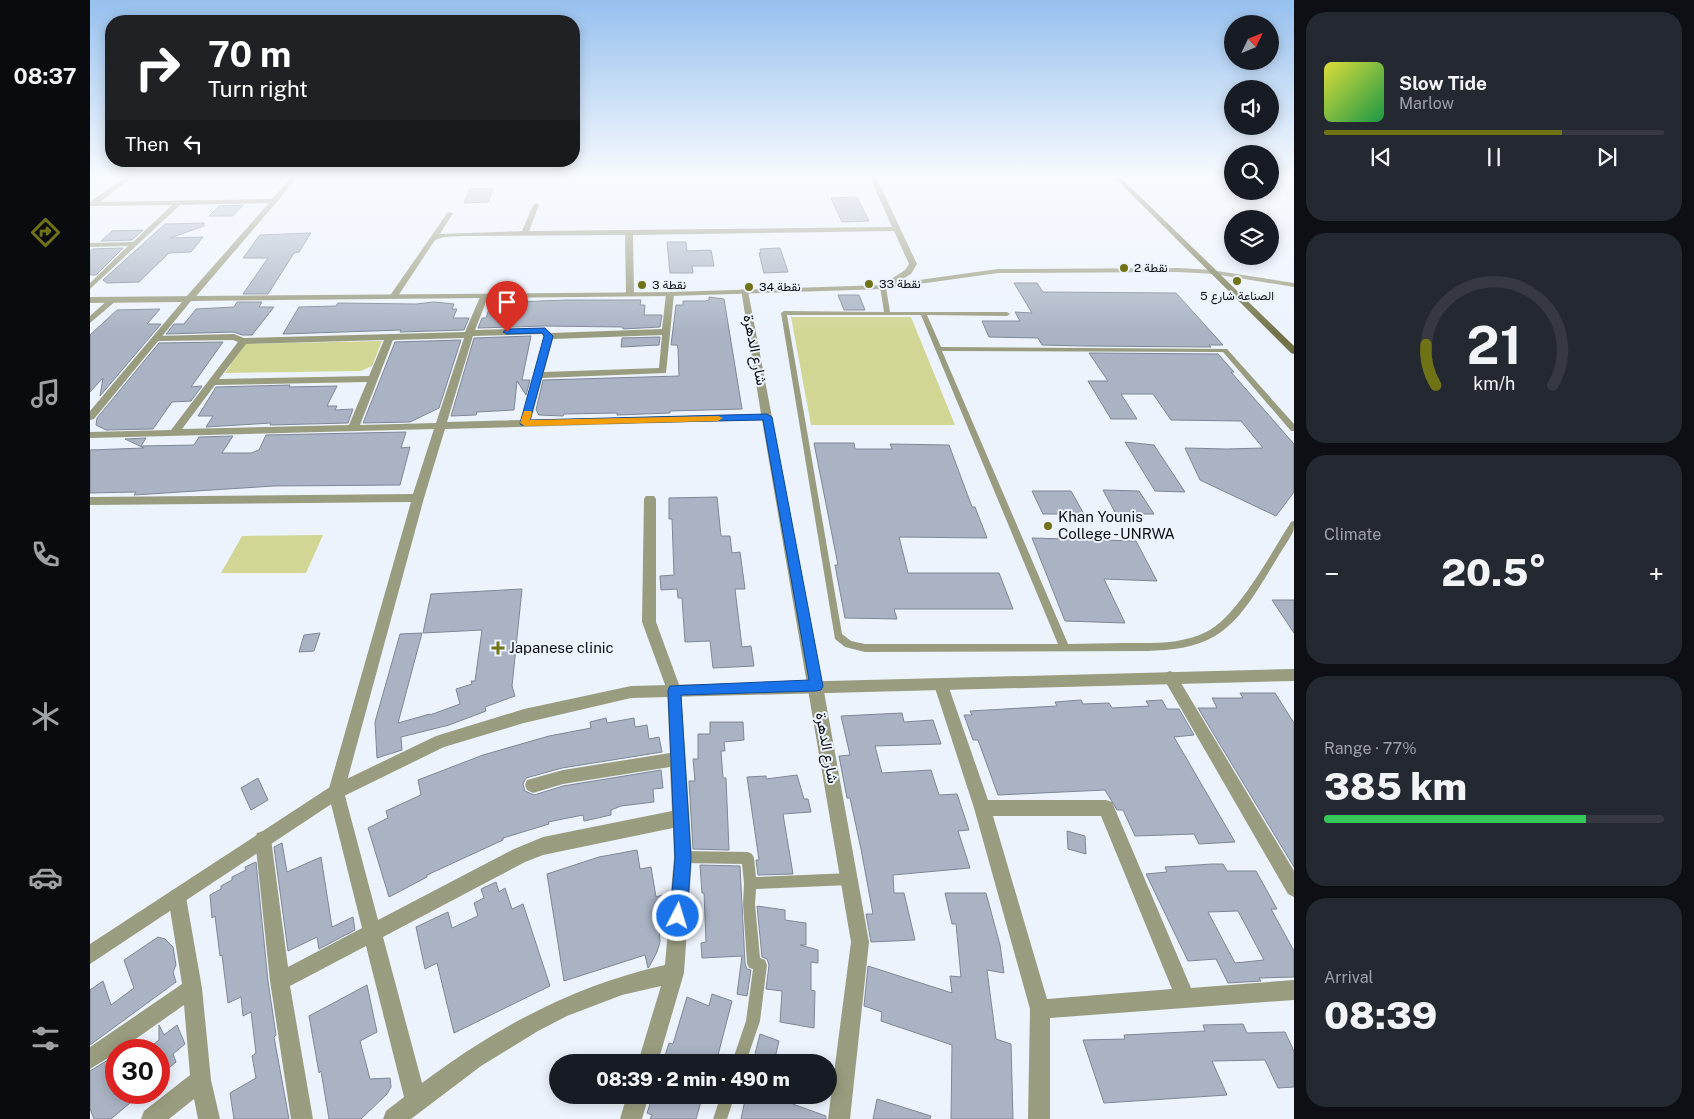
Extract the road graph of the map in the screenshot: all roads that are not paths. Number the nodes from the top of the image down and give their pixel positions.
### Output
1 (151, 229) edge
2 (249, 229) edge
3 (439, 229) edge
4 (526, 229) edge
5 (883, 229) edge
6 (898, 229) edge
7 (1170, 229) edge
8 (525, 233) junction
9 (629, 233) junction
10 (432, 239) junction
11 (135, 244) junction
12 (90, 245) edge
13 (1214, 272) junction
14 (1294, 285) edge
15 (90, 287) edge
16 (883, 287) junction
17 (744, 291) junction
18 (630, 294) junction
19 (670, 294) junction
20 (393, 297) junction
21 (484, 297) junction
22 (188, 299) junction
23 (90, 300) edge
24 (112, 300) junction
25 (886, 313) junction
26 (923, 314) junction
27 (1007, 314) dead end
28 (90, 320) edge
29 (666, 332) junction
30 (469, 334) junction
31 (390, 336) junction
32 (549, 336) junction
33 (157, 338) junction
34 (243, 341) junction
35 (938, 349) junction
36 (1294, 351) edge
37 (538, 375) junction
38 (373, 379) junction
39 (212, 382) junction
40 (90, 417) edge
41 (767, 417) junction
42 (525, 423) junction
43 (441, 426) junction
44 (353, 428) junction
45 (1294, 429) edge
46 (174, 432) junction
47 (90, 434) edge
48 (418, 498) junction
49 (650, 499) dead end
50 (90, 501) edge
51 (1294, 524) edge
52 (1065, 648) junction
53 (1294, 675) edge
54 (1170, 677) junction
55 (816, 686) junction
56 (941, 686) junction
57 (674, 690) junction
58 (677, 759) junction
59 (533, 785) dead end
60 (336, 792) junction
61 (982, 808) junction
62 (680, 818) junction
63 (263, 839) junction
64 (683, 858) junction
65 (850, 879) junction
66 (750, 883) junction
67 (1294, 888) edge
68 (176, 896) junction
69 (373, 933) junction
70 (90, 955) edge
71 (674, 973) junction
72 (280, 981) junction
73 (192, 988) junction
74 (1294, 990) edge
75 (1185, 998) junction
76 (1040, 1008) junction
77 (650, 1054) edge
78 (742, 1054) edge
79 (90, 1059) edge
80 (201, 1080) junction
81 (416, 1101) junction
82 (635, 1104) edge
83 (725, 1104) edge
84 (152, 1119) edge
85 (209, 1119) edge
86 (302, 1119) edge
87 (394, 1119) edge
88 (630, 1119) edge
89 (720, 1119) edge
90 (839, 1119) edge
91 (1039, 1119) edge

1 - 11 street
2 - 22 street
3 - 10 street
4 - 8 street
5 - 9 street
6 - 16 street
7 - 13 main road
8 - 9 street
8 - 10 street
9 - 18 street
10 - 20 street
11 - 12 street
11 - 15 street
13 - 14 street
13 - 16 street
13 - 36 main road
16 - 17 street
16 - 25 lane
17 - 19 street
17 - 41 street, شارع الدهرة
18 - 19 street
18 - 21 street
19 - 29 street
20 - 21 street
20 - 22 street
21 - 30 street
22 - 24 street
22 - 33 street
23 - 24 street
24 - 28 street
25 - 26 lane
25 - 52 lane
26 - 27 lane
26 - 35 lane
29 - 32 street
29 - 37 street
30 - 31 street
30 - 32 street
30 - 43 street
31 - 34 street
31 - 38 street
32 - 37 street
33 - 34 street
33 - 40 street
34 - 39 street
35 - 45 lane
35 - 52 lane
37 - 42 street
38 - 39 street
38 - 44 street
39 - 46 street
41 - 42 street
41 - 55 street, شارع الدهرة
42 - 43 street
43 - 44 street
43 - 48 street
44 - 46 street
46 - 47 street
48 - 50 street
48 - 60 street
49 - 57 street
51 - 52 lane
53 - 54 street
54 - 56 street
54 - 67 street
55 - 56 street
55 - 57 street
55 - 65 street, شارع الدهرة
56 - 61 street
57 - 58 street
57 - 60 street
58 - 59 street
58 - 62 street
60 - 63 street
60 - 69 street
61 - 75 street
61 - 76 street
62 - 64 street
62 - 69 street
63 - 68 street
63 - 72 street
64 - 66 lane
64 - 71 street
65 - 66 lane
65 - 90 street, شارع الدهرة
66 - 78 lane
68 - 70 street
68 - 73 street
69 - 72 street
69 - 81 street
71 - 77 street
71 - 81 street
72 - 86 street
73 - 79 street
73 - 80 street
74 - 75 street
75 - 76 street
76 - 91 street
80 - 84 street
80 - 85 street
81 - 87 street
82 - 88 street
83 - 89 lane

